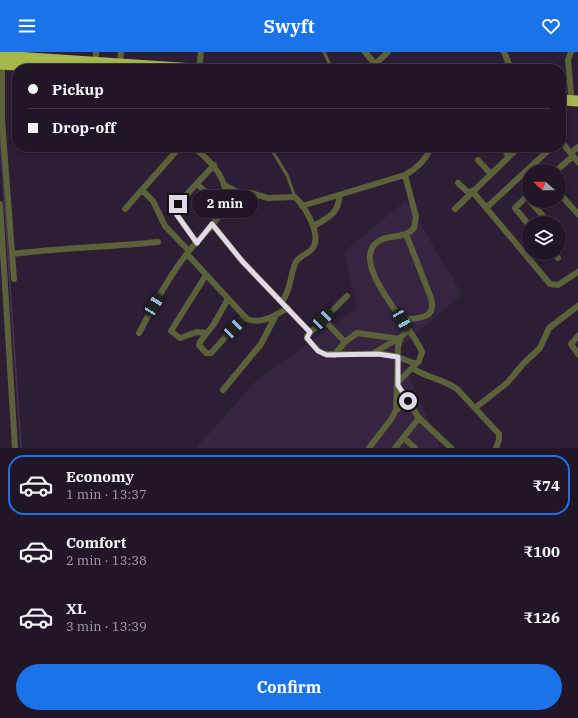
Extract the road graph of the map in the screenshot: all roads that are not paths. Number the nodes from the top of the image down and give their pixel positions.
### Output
1 (121, 52) edge
2 (201, 52) edge
3 (324, 52) edge
4 (365, 52) edge
5 (388, 52) edge
6 (504, 52) edge
7 (570, 53) edge
8 (96, 57) edge
9 (1, 61) edge
10 (20, 64) edge
11 (120, 64) joint
12 (200, 64) edge
13 (330, 64) edge
14 (371, 64) edge
15 (376, 64) edge
16 (509, 64) edge
17 (569, 97) edge
18 (566, 147) edge
19 (578, 147) edge
20 (176, 152) edge
21 (199, 152) edge
22 (273, 152) edge
23 (428, 152) edge
24 (505, 152) edge
25 (513, 152) edge
26 (547, 152) edge
27 (572, 154) junction
28 (508, 156) junction
29 (478, 160) dead end
30 (578, 162) edge
31 (563, 164) edge
32 (214, 165) junction
33 (490, 173) junction
34 (404, 175) junction
35 (458, 183) dead end
36 (197, 184) junction
37 (224, 185) junction
38 (142, 190) junction
39 (471, 193) junction
40 (340, 195) junction
41 (295, 197) junction
42 (566, 201) edge
43 (522, 203) edge
44 (0, 204) edge
45 (302, 206) junction
46 (223, 208) junction
47 (486, 208) junction
48 (537, 208) edge
49 (125, 209) dead end
50 (455, 209) dead end
51 (578, 214) edge
52 (522, 216) edge
53 (543, 216) edge
54 (212, 224) junction
55 (314, 226) junction
56 (406, 234) junction
57 (158, 242) dead end
58 (197, 243) junction
59 (188, 253) junction
60 (12, 254) junction
61 (578, 272) edge
62 (206, 275) junction
63 (14, 279) dead end
64 (347, 296) dead end
65 (228, 299) junction
66 (282, 302) junction
67 (578, 306) edge
68 (288, 308) junction
69 (277, 314) junction
70 (244, 317) junction
71 (323, 319) junction
72 (402, 320) junction
73 (408, 330) junction
74 (310, 332) junction
75 (139, 333) dead end
76 (206, 333) junction
77 (379, 336) junction
78 (578, 336) edge
79 (398, 339) junction
80 (345, 342) junction
81 (386, 346) junction
82 (372, 354) junction
83 (578, 354) edge
84 (334, 355) junction
85 (396, 356) junction
86 (414, 366) junction
87 (398, 384) junction
88 (223, 390) dead end
89 (408, 401) junction
90 (475, 408) junction
91 (396, 410) junction
92 (420, 418) junction
93 (404, 438) junction
94 (15, 448) edge
95 (369, 448) edge
96 (395, 448) edge
97 (415, 448) edge
98 (451, 448) edge
99 (496, 448) edge

1 - 11 street
2 - 12 street
3 - 13 lane
4 - 14 street
5 - 15 street
6 - 16 street
7 - 17 street
8 - 9 highway
8 - 11 highway
9 - 10 highway
9 - 60 street
18 - 27 street
19 - 27 street
20 - 38 street
21 - 32 street
22 - 41 lane
23 - 34 street
24 - 28 street
25 - 28 street
26 - 47 street
27 - 30 street
27 - 31 street
28 - 33 street
29 - 33 street
32 - 36 street
32 - 37 street
33 - 39 street
34 - 40 street
34 - 56 street
35 - 39 street
36 - 46 street
36 - 58 street
37 - 41 street
37 - 46 street
38 - 49 street
38 - 59 street
39 - 47 street
39 - 50 street
40 - 45 street
40 - 55 street
41 - 45 street
42 - 51 street
43 - 52 street
44 - 94 street
45 - 55 street
46 - 54 street
47 - 61 street
48 - 53 street
54 - 58 street
54 - 66 street
55 - 66 street
56 - 72 street
56 - 72 street
57 - 60 street
58 - 59 street
59 - 62 street
59 - 75 street
60 - 63 street
62 - 65 street
62 - 76 street
64 - 71 street
65 - 70 street
65 - 76 street
66 - 68 street
67 - 90 street
68 - 69 street
68 - 74 street
69 - 70 street
69 - 88 street
70 - 76 street
71 - 74 street
71 - 80 street
72 - 73 street
73 - 79 street
73 - 86 street
74 - 84 street
77 - 79 street
77 - 80 street
77 - 81 street
78 - 83 street
79 - 81 street
79 - 85 street
80 - 84 street
81 - 82 street
81 - 85 street
82 - 84 street
82 - 85 street
85 - 86 street
85 - 87 street
86 - 87 street
86 - 90 street
87 - 89 street
87 - 91 street
89 - 91 street
89 - 92 street
90 - 99 street
91 - 95 street
92 - 93 street
92 - 98 street
93 - 96 street
93 - 97 street

